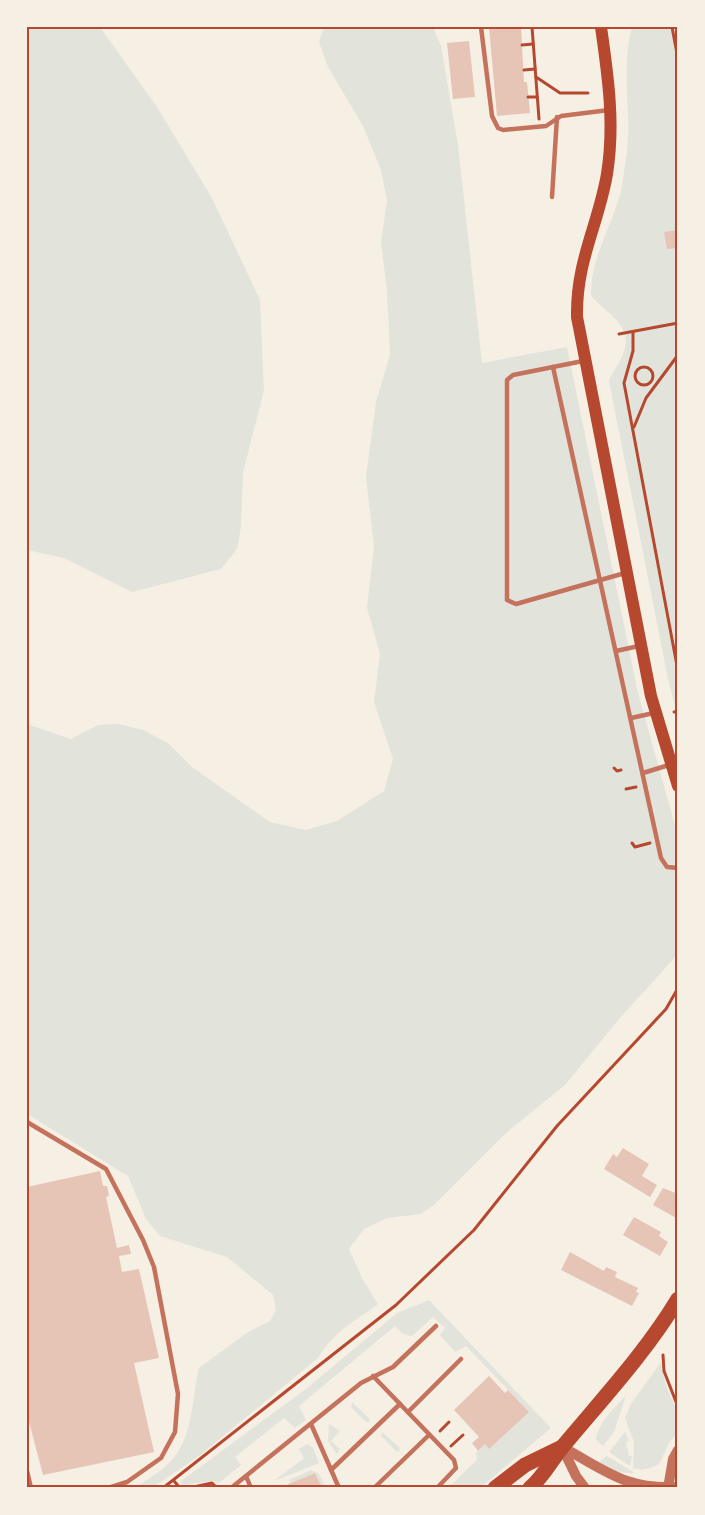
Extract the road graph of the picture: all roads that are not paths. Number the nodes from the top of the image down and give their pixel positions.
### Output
1 (481, 27) edge
2 (601, 27) edge
3 (610, 110) junction
4 (557, 117) junction
5 (552, 197) dead end
6 (586, 360) junction
7 (553, 367) junction
8 (627, 572) junction
9 (600, 580) junction
10 (641, 645) junction
11 (616, 651) junction
12 (656, 712) junction
13 (631, 718) junction
14 (671, 764) junction
15 (643, 773) junction
16 (678, 786) edge
17 (678, 868) edge
18 (27, 1122) edge
19 (678, 1299) edge
20 (436, 1326) dead end
21 (462, 1359) dead end
22 (374, 1376) junction
23 (400, 1404) junction
24 (408, 1412) junction
25 (311, 1425) junction
26 (431, 1436) junction
27 (562, 1447) junction
28 (678, 1450) edge
29 (331, 1470) junction
30 (27, 1471) edge
31 (246, 1476) junction
32 (678, 1487) edge
33 (31, 1488) edge
34 (108, 1488) edge
35 (231, 1488) edge
36 (251, 1488) edge
37 (339, 1488) edge
38 (374, 1488) edge
39 (437, 1488) edge
40 (495, 1488) edge
41 (530, 1488) edge
42 (585, 1488) edge
43 (667, 1488) edge

1 - 4 lane
2 - 3 main road
3 - 4 lane
3 - 6 main road
4 - 5 lane
6 - 7 lane
6 - 8 main road
7 - 9 lane
7 - 9 lane
8 - 9 lane
8 - 10 main road
9 - 11 lane
10 - 11 lane
10 - 12 main road
11 - 13 lane
12 - 13 lane
12 - 14 main road
13 - 15 lane
14 - 15 lane
14 - 16 main road
15 - 17 lane
18 - 34 lane
19 - 27 main road
20 - 22 lane
21 - 24 lane
22 - 23 lane
22 - 25 lane
23 - 24 lane
23 - 29 lane
24 - 26 lane
25 - 29 lane
25 - 31 lane
26 - 38 lane
26 - 39 lane
27 - 40 main road
27 - 41 main road
27 - 42 street
27 - 43 street
28 - 43 street
29 - 37 lane
30 - 33 lane
31 - 35 lane
31 - 36 lane
32 - 43 street

